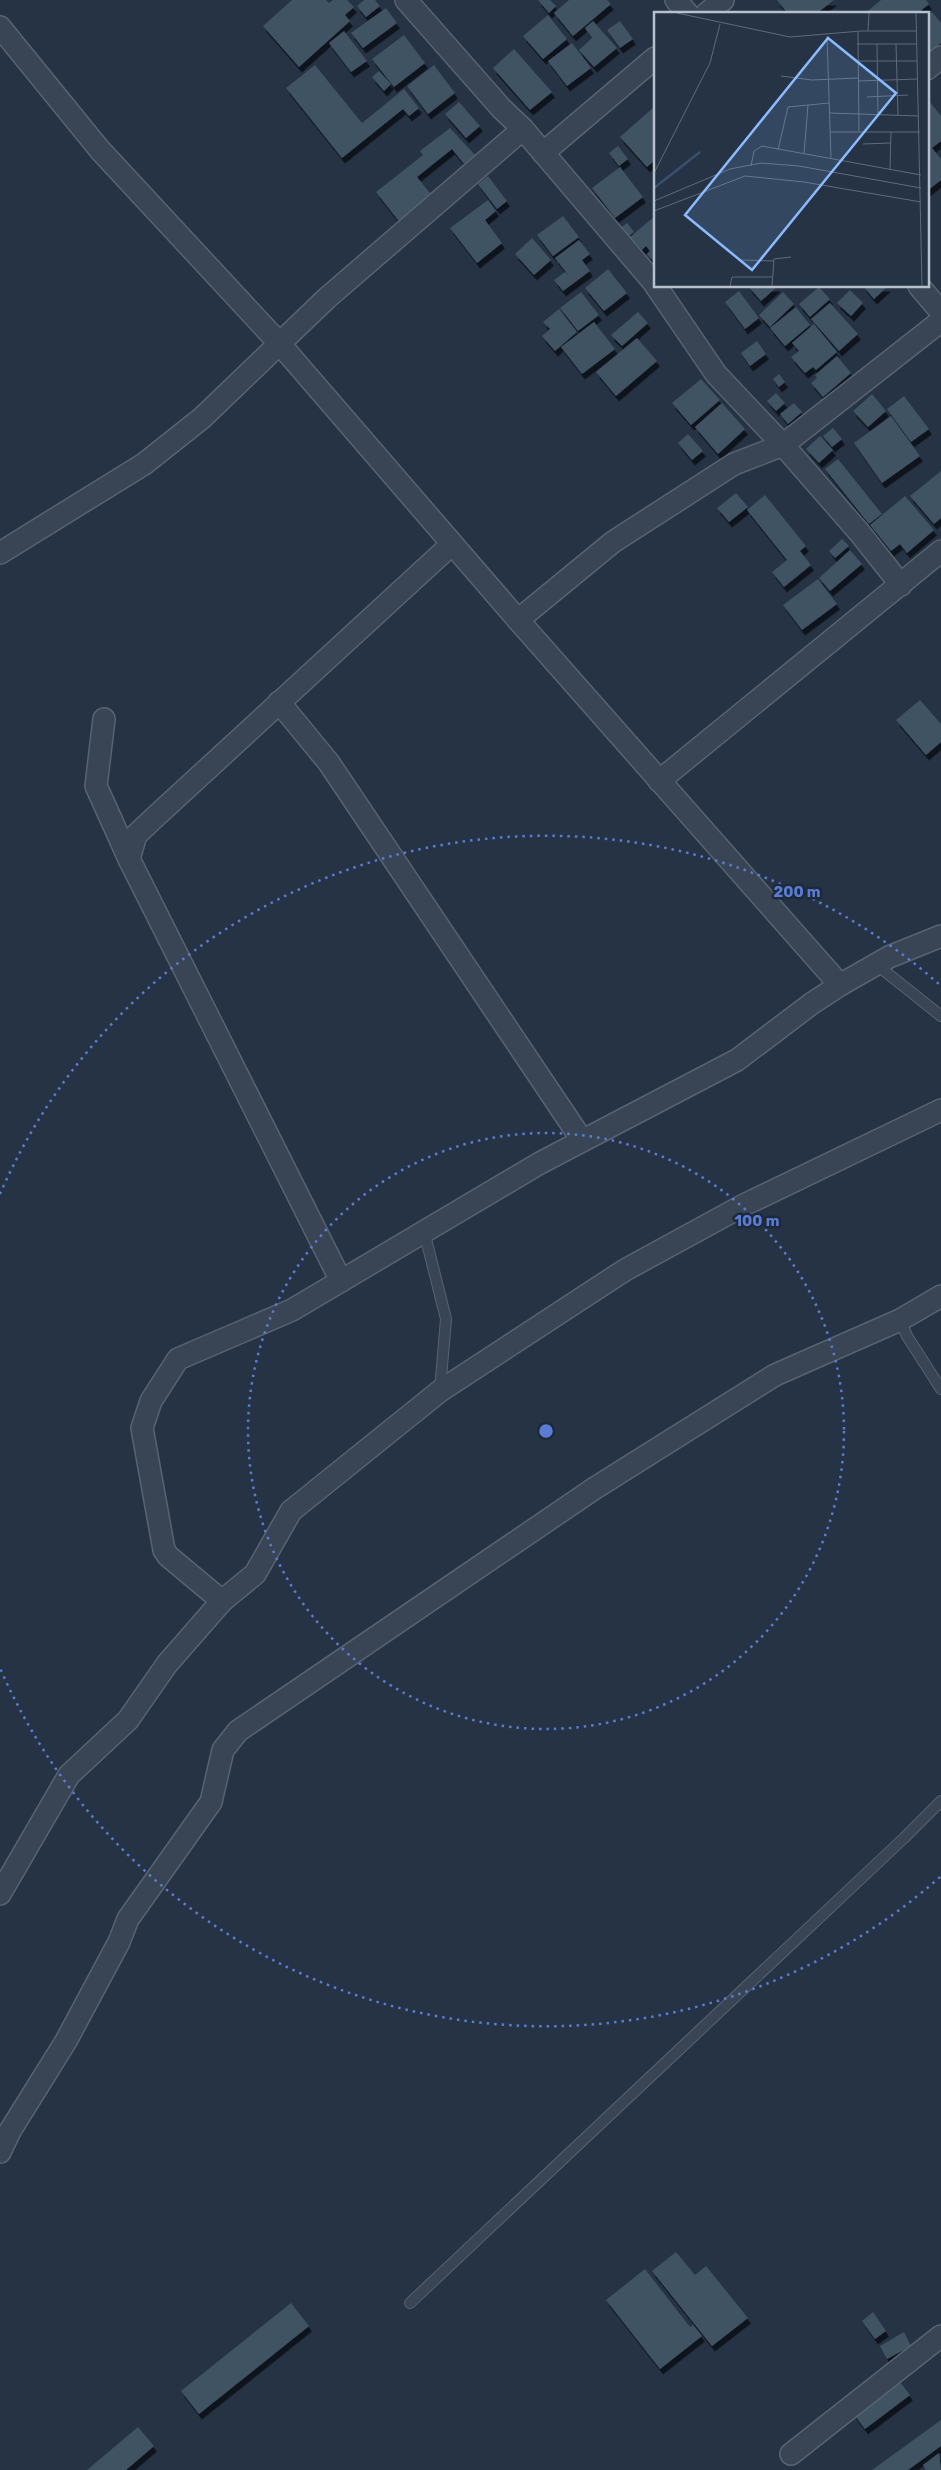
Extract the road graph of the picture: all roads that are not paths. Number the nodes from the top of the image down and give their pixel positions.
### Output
1 (406, 0) edge
2 (676, 0) edge
3 (723, 0) edge
4 (686, 12) edge
5 (708, 12) edge
6 (0, 27) edge
7 (941, 57) edge
8 (654, 59) edge
9 (928, 68) edge
10 (523, 129) junction
11 (543, 153) junction
12 (654, 284) edge
13 (657, 288) edge
14 (921, 288) edge
15 (941, 312) edge
16 (941, 321) edge
17 (280, 343) junction
18 (783, 445) junction
19 (452, 544) junction
20 (941, 552) edge
21 (0, 553) edge
22 (901, 585) junction
23 (518, 620) junction
24 (279, 702) junction
25 (104, 719) dead end
26 (659, 781) junction
27 (129, 859) junction
28 (941, 936) edge
29 (877, 965) junction
30 (840, 985) junction
31 (941, 1016) edge
32 (941, 1110) edge
33 (582, 1140) junction
34 (424, 1231) junction
35 (341, 1281) junction
36 (941, 1296) edge
37 (900, 1320) junction
38 (941, 1389) edge
39 (440, 1391) junction
40 (222, 1602) junction
41 (941, 1801) edge
42 (0, 1894) edge
43 (0, 2152) edge
44 (410, 2303) dead end
45 (941, 2336) edge
46 (791, 2454) dead end

1 - 10 street
2 - 4 street
3 - 5 street
6 - 17 street
7 - 9 street
8 - 11 street
10 - 11 street
10 - 17 street
11 - 12 street
13 - 18 street
14 - 15 street
16 - 18 street
17 - 19 street
17 - 21 street
18 - 22 street
18 - 23 street
19 - 23 street
19 - 24 street
20 - 22 street
22 - 26 street
23 - 26 street
24 - 27 street
24 - 33 street
25 - 27 street
26 - 30 street
27 - 35 street
28 - 29 street
29 - 30 street
29 - 31 lane
30 - 33 street
32 - 39 street
33 - 34 street
34 - 35 street
34 - 39 lane
35 - 40 street
36 - 37 street
37 - 38 lane
37 - 43 street
39 - 40 street
40 - 42 street
41 - 44 lane
45 - 46 street

